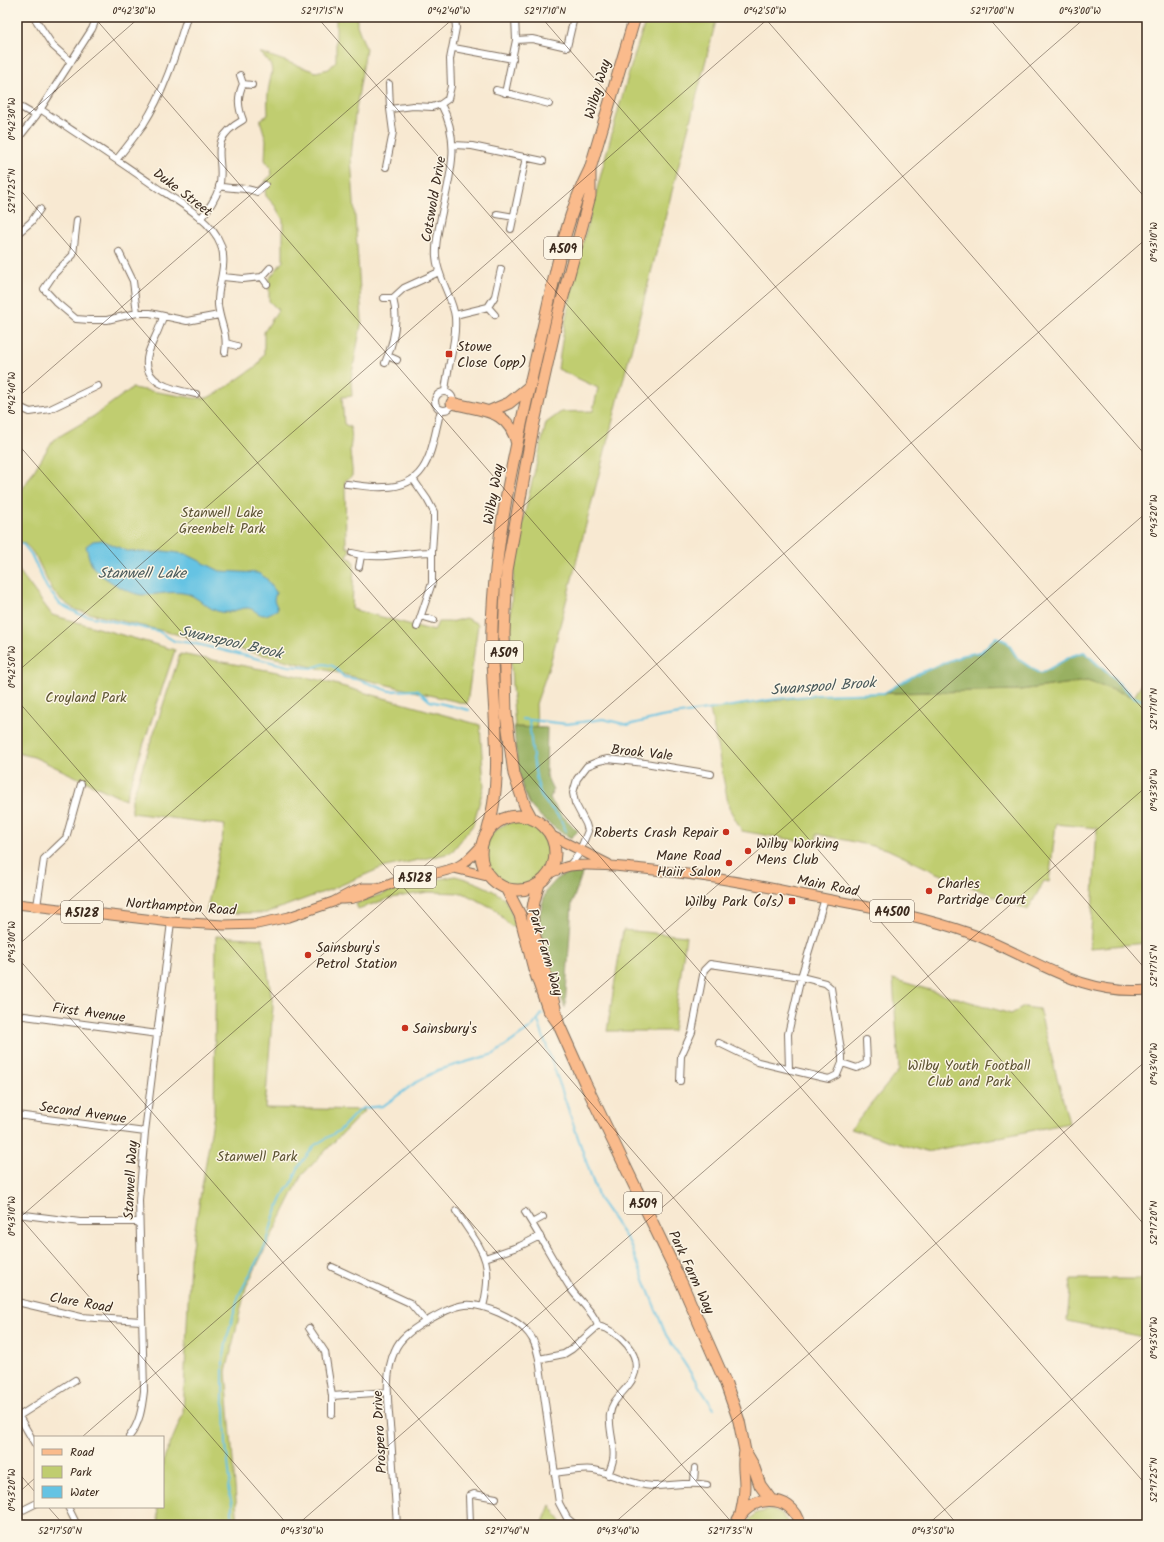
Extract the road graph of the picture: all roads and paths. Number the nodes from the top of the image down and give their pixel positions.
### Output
1 (34, 17) edge
2 (97, 17) edge
3 (187, 17) edge
4 (455, 17) edge
5 (515, 17) edge
6 (574, 17) edge
7 (635, 17) edge
8 (516, 40) junction
9 (454, 48) junction
10 (513, 59) junction
11 (71, 62) junction
12 (240, 75) dead end
13 (243, 84) junction
14 (389, 84) dead end
15 (252, 85) dead end
16 (496, 90) dead end
17 (505, 93) junction
18 (441, 104) junction
19 (549, 104) dead end
20 (17, 105) edge
21 (40, 109) junction
22 (390, 109) junction
23 (36, 116) junction
24 (250, 118) dead end
25 (243, 120) junction
26 (17, 140) edge
27 (454, 145) junction
28 (526, 157) junction
29 (117, 159) junction
30 (543, 160) dead end
31 (386, 167) dead end
32 (590, 169) junction
33 (265, 185) dead end
34 (219, 186) junction
35 (257, 192) junction
36 (262, 198) dead end
37 (40, 209) dead end
38 (497, 214) dead end
39 (514, 216) junction
40 (77, 220) dead end
41 (200, 220) junction
42 (511, 229) dead end
43 (17, 234) edge
44 (119, 252) dead end
45 (270, 268) dead end
46 (501, 268) dead end
47 (439, 272) junction
48 (223, 277) junction
49 (262, 277) junction
50 (267, 284) dead end
51 (384, 298) dead end
52 (393, 298) junction
53 (488, 308) junction
54 (137, 313) junction
55 (219, 315) junction
56 (455, 315) junction
57 (163, 316) junction
58 (495, 316) dead end
59 (226, 343) junction
60 (237, 346) dead end
61 (225, 352) dead end
62 (388, 356) junction
63 (397, 360) dead end
64 (385, 363) dead end
65 (98, 386) dead end
66 (530, 386) junction
67 (445, 392) junction
68 (196, 394) dead end
69 (452, 403) junction
70 (17, 406) edge
71 (441, 410) junction
72 (490, 411) junction
73 (517, 444) junction
74 (413, 479) junction
75 (347, 484) dead end
76 (432, 552) junction
77 (352, 553) dead end
78 (361, 556) junction
79 (359, 567) dead end
80 (421, 616) junction
81 (434, 620) dead end
82 (417, 627) dead end
83 (711, 774) dead end
84 (81, 784) dead end
85 (532, 819) junction
86 (487, 833) junction
87 (550, 835) junction
88 (482, 845) junction
89 (580, 851) junction
90 (569, 866) junction
91 (611, 866) junction
92 (454, 868) junction
93 (549, 873) junction
94 (491, 878) junction
95 (539, 884) junction
96 (506, 888) junction
97 (824, 898) junction
98 (17, 904) edge
99 (37, 906) junction
100 (172, 922) junction
101 (801, 977) junction
102 (1147, 990) edge
103 (17, 1015) edge
104 (558, 1023) junction
105 (158, 1034) junction
106 (866, 1040) dead end
107 (719, 1043) dead end
108 (842, 1063) junction
109 (789, 1069) junction
110 (680, 1081) dead end
111 (17, 1115) edge
112 (145, 1132) junction
113 (456, 1211) dead end
114 (525, 1212) dead end
115 (17, 1214) edge
116 (543, 1217) dead end
117 (139, 1222) junction
118 (532, 1223) junction
119 (540, 1236) junction
120 (485, 1258) junction
121 (332, 1268) dead end
122 (17, 1302) edge
123 (483, 1307) junction
124 (141, 1321) junction
125 (426, 1322) junction
126 (598, 1326) junction
127 (309, 1328) dead end
128 (539, 1359) junction
129 (75, 1380) dead end
130 (388, 1392) junction
131 (332, 1396) junction
132 (332, 1414) dead end
133 (18, 1415) edge
134 (130, 1436) edge
135 (34, 1442) edge
136 (745, 1451) junction
137 (695, 1468) dead end
138 (554, 1473) junction
139 (608, 1475) junction
140 (694, 1482) junction
141 (707, 1485) dead end
142 (496, 1498) dead end
143 (772, 1500) junction
144 (34, 1504) edge
145 (68, 1508) edge
146 (17, 1513) edge
147 (738, 1520) edge
148 (77, 1525) edge
149 (397, 1525) edge
150 (470, 1525) edge
151 (575, 1525) edge
152 (800, 1525) edge

1 - 11 street
2 - 11 street
3 - 29 street
4 - 9 street
5 - 8 street
6 - 8 street
7 - 32 highway, Wilby Way / A509
8 - 10 street
9 - 10 street
9 - 18 street
10 - 17 street
11 - 21 street
12 - 13 street
13 - 15 street
13 - 25 street
14 - 22 street
16 - 17 street
17 - 19 street
18 - 22 street
18 - 27 street, Cotswold Drive
20 - 23 street
21 - 23 street
21 - 29 street, Duke Street
22 - 31 street
23 - 26 street
24 - 25 street
25 - 34 street
27 - 28 street
27 - 47 street, Cotswold Drive
28 - 30 street
28 - 39 street
29 - 41 street, Duke Street
32 - 66 highway, Wilby Way / A509
32 - 85 highway, Wilby Way / A509
33 - 35 street
34 - 35 street
34 - 41 street
35 - 36 street
37 - 43 street
38 - 39 street
39 - 42 street
40 - 54 street
41 - 48 street, Duke Street
44 - 54 street
45 - 49 street
46 - 53 street
47 - 52 street
47 - 56 street, Cotswold Drive
48 - 49 street
48 - 55 street, Duke Street
49 - 50 street
51 - 52 street
52 - 62 street
53 - 56 street
53 - 58 street
54 - 57 street
55 - 57 street
55 - 59 street, Duke Street
56 - 67 street, Cotswold Drive
57 - 68 street
59 - 60 street
59 - 61 street, Duke Street
62 - 63 street
62 - 64 street
65 - 70 street
66 - 72 highway
66 - 73 highway, Wilby Way / A509
67 - 69 street
67 - 71 street
69 - 71 street
69 - 72 highway
71 - 74 street
72 - 73 highway
73 - 86 highway, Wilby Way / A509
74 - 75 street
74 - 76 street
76 - 78 street
76 - 80 street
77 - 78 street
78 - 79 street
80 - 81 street
80 - 82 street
83 - 89 street, Brook Vale
84 - 99 street
85 - 86 highway
85 - 87 highway
86 - 88 highway
87 - 89 main road, Main Road / A4500
87 - 93 highway
88 - 92 main road, Northampton Road / A5128
88 - 94 highway
89 - 90 street, Brook Vale
89 - 91 main road, Main Road / A4500
90 - 91 main road, Main Road / A4500
90 - 93 main road, Main Road / A4500
91 - 97 main road, Main Road / A4500
92 - 94 main road, Northampton Road / A5128
92 - 100 main road, Northampton Road / A5128
93 - 95 highway
94 - 96 highway
95 - 96 highway
95 - 104 highway, Park Farm Way / A509
96 - 104 highway, Park Farm Way / A509
97 - 101 street
97 - 102 main road, Main Road / A4500
98 - 99 main road, Northampton Road / A5128
99 - 100 main road, Northampton Road / A5128
100 - 105 street, Stanwell Way
101 - 108 street
101 - 109 street
101 - 110 street
103 - 105 street, First Avenue
104 - 136 highway, Park Farm Way / A509
105 - 112 street, Stanwell Way
106 - 108 street
107 - 109 street
108 - 109 street
111 - 112 street, Second Avenue
112 - 117 street, Stanwell Way
113 - 120 street
114 - 118 street
115 - 117 street
116 - 118 street
117 - 124 street, Stanwell Way
118 - 119 street
119 - 120 street
119 - 126 street
120 - 123 street
121 - 125 street
122 - 124 street, Clare Road
123 - 125 street
123 - 128 street
124 - 134 street, Stanwell Way
125 - 130 street, Prospero Drive
126 - 128 street
126 - 139 street
127 - 131 street
128 - 138 street
129 - 133 street
130 - 131 street
130 - 149 street, Prospero Drive
131 - 132 street
133 - 135 street
136 - 143 highway, Park Farm Way / A509
136 - 147 highway, Park Farm Way / A509
137 - 140 street
138 - 139 street
138 - 151 street
139 - 140 street
140 - 141 street
142 - 150 street
143 - 147 highway
143 - 152 highway
144 - 146 street
145 - 148 street

